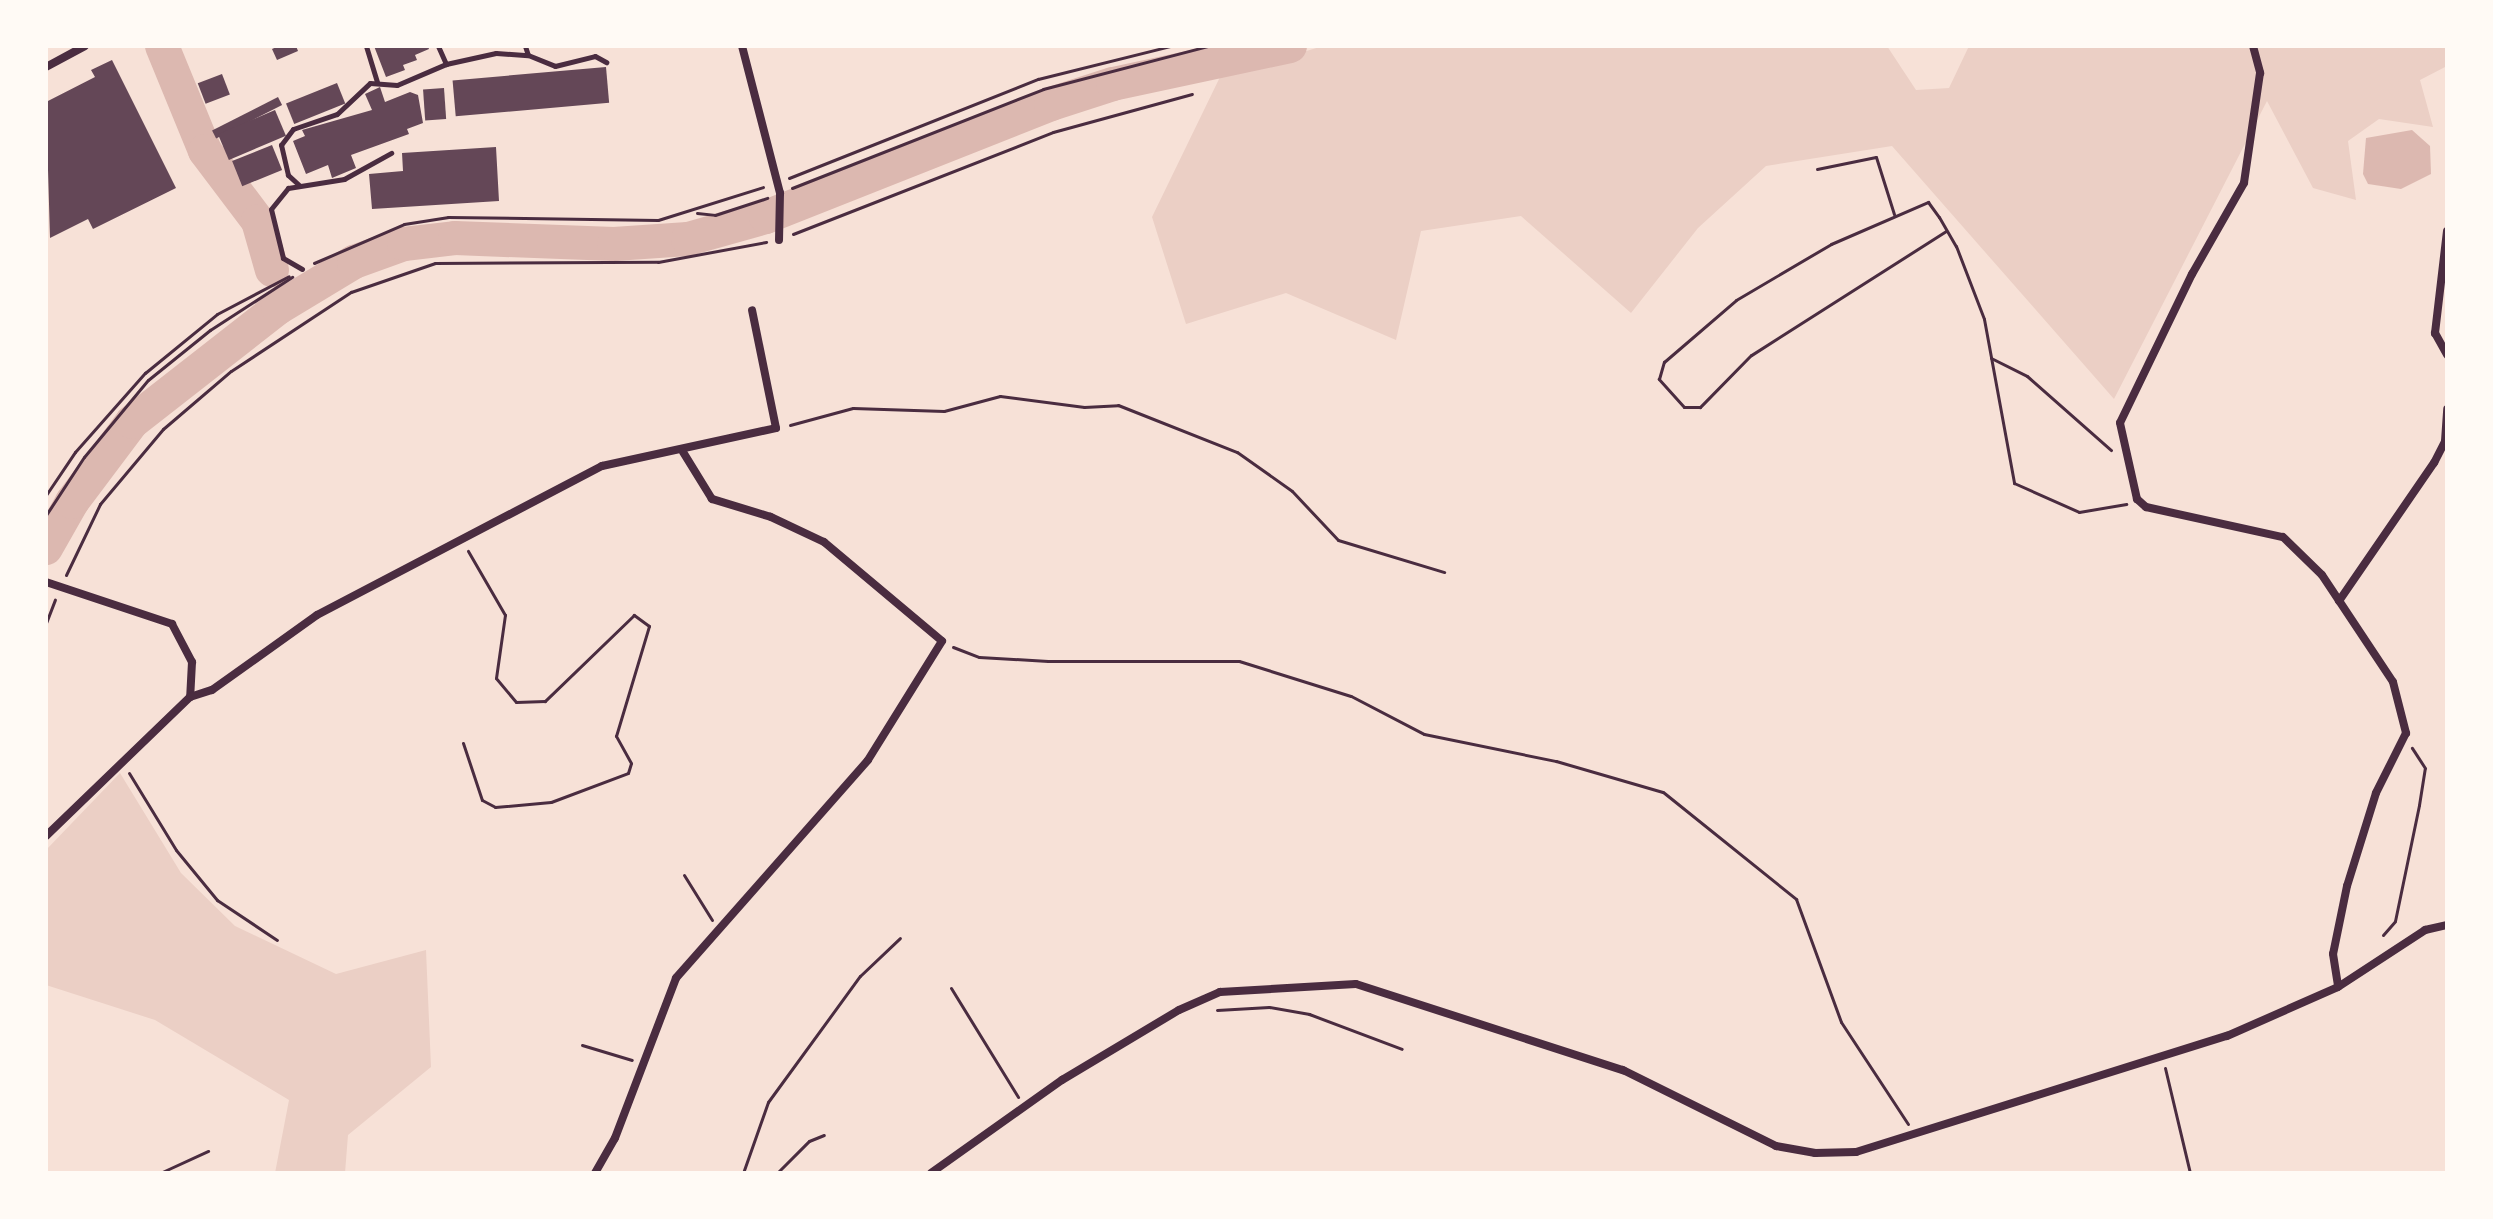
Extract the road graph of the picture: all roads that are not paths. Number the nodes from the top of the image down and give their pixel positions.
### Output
1 (85, 46) edge
2 (366, 46) edge
3 (438, 46) edge
4 (525, 46) edge
5 (742, 46) edge
6 (2253, 46) edge
7 (528, 55) junction
8 (606, 62) dead end
9 (446, 64) junction
10 (46, 67) edge
11 (377, 82) junction
12 (391, 153) dead end
13 (299, 185) junction
14 (2447, 231) edge
15 (779, 240) road end
16 (302, 269) road end
17 (752, 310) dead end
18 (2447, 355) edge
19 (2447, 409) edge
20 (683, 452) junction
21 (53, 585) edge
22 (2339, 601) junction
23 (190, 697) junction
24 (46, 836) edge
25 (2447, 925) edge
26 (2338, 987) junction
27 (595, 1173) edge
28 (931, 1173) edge

1 - 10 street
2 - 11 lane
3 - 9 lane
4 - 7 lane
5 - 15 street
6 - 22 street
7 - 8 lane
7 - 9 lane
9 - 11 lane
11 - 13 lane
12 - 13 lane
13 - 16 lane
14 - 18 street
17 - 20 street
19 - 22 street
20 - 23 street
20 - 27 street
21 - 23 street
22 - 26 street
23 - 24 street
25 - 26 street
26 - 28 street

